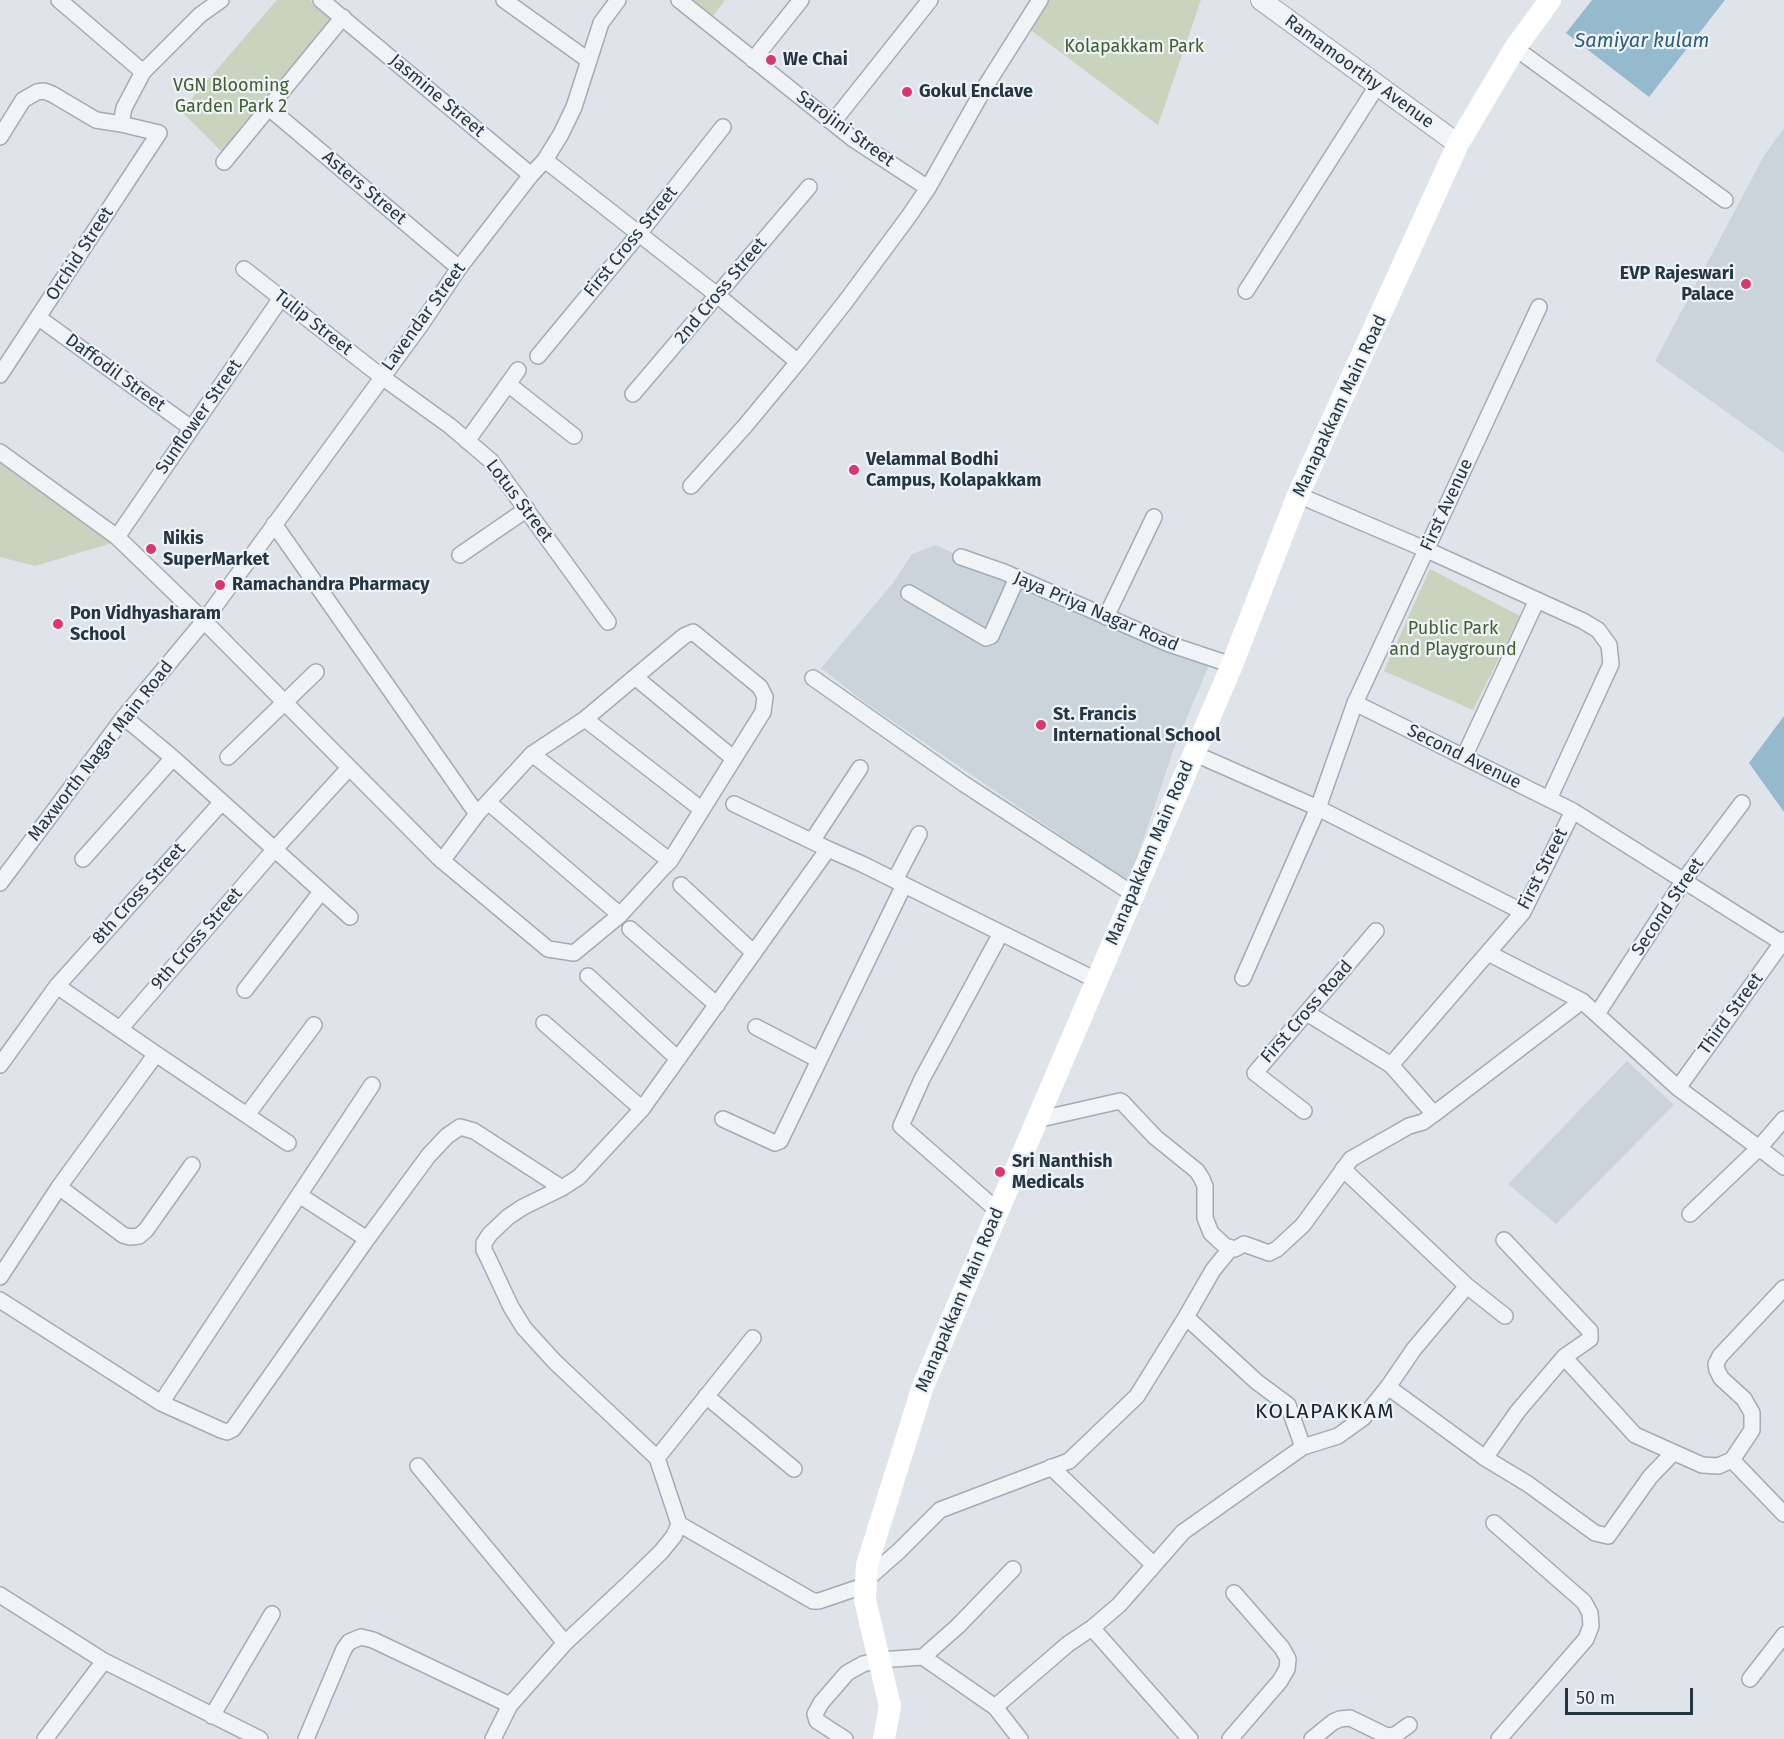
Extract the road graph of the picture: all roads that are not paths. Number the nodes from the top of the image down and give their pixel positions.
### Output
1 (59, 0) edge
2 (221, 0) edge
3 (321, 0) edge
4 (504, 0) edge
5 (618, 0) edge
6 (679, 0) edge
7 (801, 0) edge
8 (930, 0) edge
9 (1040, 0) edge
10 (1261, 0) edge
11 (1550, 0) edge
12 (343, 17) junction
13 (1515, 48) junction
14 (588, 60) junction
15 (753, 60) junction
16 (143, 72) junction
17 (1377, 86) junction
18 (269, 108) junction
19 (833, 122) junction
20 (121, 124) junction
21 (723, 127) dead end
22 (0, 138) edge
23 (1458, 144) junction
24 (545, 160) junction
25 (224, 162) dead end
26 (531, 175) junction
27 (809, 187) dead end
28 (928, 188) junction
29 (1725, 200) dead end
30 (638, 234) junction
31 (459, 268) junction
32 (244, 269) dead end
33 (1246, 291) dead end
34 (717, 295) junction
35 (281, 298) junction
36 (1539, 307) dead end
37 (39, 318) junction
38 (538, 356) dead end
39 (798, 362) junction
40 (518, 370) dead end
41 (0, 375) edge
42 (382, 377) junction
43 (508, 384) junction
44 (633, 394) dead end
45 (191, 428) junction
46 (574, 436) dead end
47 (467, 441) junction
48 (0, 452) edge
49 (691, 486) dead end
50 (1298, 495) junction
51 (527, 509) junction
52 (1154, 517) dead end
53 (274, 524) junction
54 (117, 537) junction
55 (1427, 550) junction
56 (460, 555) dead end
57 (961, 557) dead end
58 (1017, 578) junction
59 (909, 593) dead end
60 (1536, 600) junction
61 (1106, 617) junction
62 (204, 621) junction
63 (608, 622) dead end
64 (1232, 665) junction
65 (316, 672) dead end
66 (635, 677) junction
67 (813, 678) dead end
68 (284, 703) junction
69 (1354, 703) junction
70 (124, 717) junction
71 (585, 719) junction
72 (1193, 753) junction
73 (532, 754) junction
74 (228, 757) dead end
75 (1464, 757) junction
76 (173, 758) junction
77 (733, 758) junction
78 (349, 768) junction
79 (860, 768) dead end
80 (1549, 799) junction
81 (488, 802) junction
82 (221, 803) junction
83 (1742, 803) dead end
84 (734, 804) dead end
85 (1318, 808) junction
86 (701, 809) junction
87 (1573, 811) junction
88 (477, 814) junction
89 (919, 834) dead end
90 (812, 841) junction
91 (828, 849) junction
92 (274, 850) junction
93 (83, 859) dead end
94 (441, 860) junction
95 (670, 861) junction
96 (1684, 880) junction
97 (899, 882) junction
98 (0, 883) edge
99 (681, 885) dead end
100 (321, 892) junction
101 (1133, 894) junction
102 (1523, 912) junction
103 (620, 915) junction
104 (350, 917) dead end
105 (630, 929) dead end
106 (1376, 932) dead end
107 (1001, 933) junction
108 (1783, 942) edge
109 (754, 953) junction
110 (1488, 953) junction
111 (588, 976) dead end
112 (1243, 978) dead end
113 (1096, 980) junction
114 (57, 986) junction
115 (244, 990) dead end
116 (1582, 1000) junction
117 (717, 1005) junction
118 (1307, 1013) junction
119 (1597, 1014) junction
120 (544, 1023) dead end
121 (314, 1025) dead end
122 (756, 1026) dead end
123 (120, 1029) junction
124 (156, 1054) junction
125 (678, 1059) junction
126 (819, 1060) junction
127 (0, 1065) edge
128 (1391, 1065) junction
129 (372, 1085) dead end
130 (1678, 1088) junction
131 (642, 1109) junction
132 (1304, 1111) dead end
133 (1434, 1114) junction
134 (247, 1115) junction
135 (723, 1119) dead end
136 (1784, 1119) edge
137 (1036, 1120) junction
138 (288, 1143) dead end
139 (1759, 1148) junction
140 (192, 1165) dead end
141 (1784, 1167) edge
142 (1343, 1169) junction
143 (59, 1186) junction
144 (561, 1188) junction
145 (299, 1195) junction
146 (998, 1210) junction
147 (1690, 1214) dead end
148 (367, 1239) junction
149 (1504, 1239) dead end
150 (1231, 1248) junction
151 (0, 1277) edge
152 (1467, 1286) junction
153 (1781, 1297) edge
154 (0, 1300) edge
155 (1505, 1316) dead end
156 (1186, 1317) junction
157 (753, 1338) dead end
158 (1564, 1357) junction
159 (1388, 1387) junction
160 (706, 1396) junction
161 (161, 1403) junction
162 (1303, 1447) junction
163 (1673, 1453) junction
164 (657, 1458) junction
165 (1485, 1458) junction
166 (1732, 1460) junction
167 (418, 1466) dead end
168 (1051, 1467) junction
169 (794, 1469) dead end
170 (1784, 1514) edge
171 (1494, 1523) dead end
172 (679, 1524) junction
173 (1154, 1565) junction
174 (1012, 1569) dead end
175 (866, 1582) junction
176 (1234, 1593) dead end
177 (2, 1600) edge
178 (272, 1614) dead end
179 (1092, 1628) junction
180 (1784, 1635) edge
181 (565, 1643) junction
182 (923, 1657) junction
183 (879, 1660) junction
184 (104, 1661) junction
185 (1750, 1679) dead end
186 (510, 1705) junction
187 (995, 1707) junction
188 (212, 1716) junction
189 (1409, 1725) dead end
190 (45, 1739) edge
191 (260, 1739) edge
192 (306, 1739) edge
193 (493, 1739) edge
194 (845, 1739) edge
195 (884, 1739) edge
196 (1020, 1739) edge
197 (1190, 1739) edge
198 (1230, 1739) edge
199 (1312, 1739) edge
200 (1500, 1739) edge

1 - 16 street
2 - 16 street
3 - 12 street, Jasmine Street
4 - 14 street
5 - 14 street, Lavendar Street
6 - 15 street, Sarojini Street
7 - 15 street
8 - 19 street
9 - 28 street
10 - 17 street, Ramamoorthy Avenue
11 - 13 main road, Manapakkam Main Road
12 - 18 street
12 - 26 street, Jasmine Street
13 - 23 main road, Manapakkam Main Road
13 - 29 street
14 - 24 street, Lavendar Street
15 - 19 street, Sarojini Street
16 - 20 street
17 - 23 street, Ramamoorthy Avenue
17 - 33 street
18 - 25 street
18 - 31 street, Asters Street
19 - 28 street, Sarojini Street
20 - 22 street
20 - 37 street, Orchid Street
21 - 30 street, First Cross Street
23 - 50 main road, Manapakkam Main Road
24 - 26 street, Lavendar Street
24 - 30 street
26 - 31 street, Lavendar Street
27 - 34 street, 2nd Cross Street
28 - 39 street
30 - 34 street
30 - 38 street, First Cross Street
31 - 42 street, Lavendar Street
32 - 35 street, Tulip Street
34 - 39 street
34 - 44 street, 2nd Cross Street
35 - 42 street, Tulip Street
35 - 45 street, Sunflower Street
36 - 55 street, First Avenue
37 - 41 street, Orchid Street
37 - 45 street, Daffodil Street
39 - 49 street
40 - 43 street
42 - 47 street, Lotus Street
42 - 53 street, Lavendar Street
43 - 46 street
43 - 47 street
45 - 54 street, Sunflower Street
47 - 51 street, Lotus Street
48 - 54 street
50 - 55 street
50 - 64 main road, Manapakkam Main Road
51 - 56 street
51 - 63 street, Lotus Street
52 - 61 street
53 - 62 street, Lavendar Street
53 - 88 street
54 - 62 street
55 - 60 street
55 - 69 street, First Avenue
57 - 58 street, Jaya Priya Nagar Road
58 - 59 street
58 - 61 street, Jaya Priya Nagar Road
60 - 75 street
60 - 80 street
61 - 64 street, Jaya Priya Nagar Road
62 - 68 street
62 - 70 street, Maxworth Nagar Main Road
64 - 72 main road, Manapakkam Main Road
65 - 68 street
66 - 71 street
66 - 77 street
66 - 77 street
67 - 101 street
68 - 74 street
68 - 78 street
69 - 75 street, Second Avenue
69 - 85 street, First Avenue
70 - 76 street
70 - 98 street, Maxworth Nagar Main Road
71 - 73 street
71 - 86 street
72 - 85 street
72 - 101 main road, Manapakkam Main Road
73 - 81 street
73 - 95 street
75 - 80 street, Second Avenue
76 - 82 street
76 - 93 street
77 - 86 street
78 - 92 street, 9th Cross Street
78 - 94 street
79 - 90 street
80 - 87 street, Second Avenue
81 - 88 street
81 - 103 street
82 - 92 street
82 - 114 street, 8th Cross Street
83 - 96 street, Second Street
84 - 90 street
85 - 102 street
85 - 112 street, First Avenue
86 - 95 street
87 - 96 street, Second Avenue
87 - 102 street, First Street
88 - 94 street
89 - 97 street
90 - 91 street
91 - 97 street
91 - 109 street
92 - 100 street
92 - 123 street, 9th Cross Street
94 - 103 street
95 - 103 street
96 - 108 street, Second Avenue
96 - 119 street, Second Street
97 - 107 street
97 - 126 street
99 - 109 street
100 - 104 street
100 - 115 street
101 - 113 main road, Manapakkam Main Road
102 - 110 street, First Street
105 - 117 street
106 - 118 street, First Cross Road
107 - 113 street
107 - 146 street
108 - 130 street, Third Street
109 - 117 street
110 - 116 street
110 - 128 street, First Street
111 - 125 street
113 - 137 main road, Manapakkam Main Road
114 - 123 street
114 - 127 street, 8th Cross Street
116 - 119 street
116 - 133 street
117 - 125 street
118 - 128 street
118 - 132 street, First Cross Road
119 - 130 street
120 - 131 street
121 - 134 street
122 - 126 street
123 - 124 street
124 - 134 street
124 - 143 street
125 - 131 street
126 - 135 street
128 - 133 street
129 - 145 street
130 - 139 street
131 - 144 street
133 - 142 street
134 - 138 street
136 - 139 street
137 - 146 main road, Manapakkam Main Road
137 - 150 street
139 - 141 street
139 - 147 street
140 - 143 street
142 - 150 street
142 - 152 street
143 - 151 street
144 - 148 street
144 - 164 street
145 - 148 street
145 - 161 street
146 - 175 main road, Manapakkam Main Road
148 - 161 street
149 - 158 street
150 - 156 street
152 - 155 street
152 - 159 street
153 - 166 street
154 - 161 street
156 - 162 street
156 - 168 street
157 - 160 street
158 - 163 street
158 - 165 street
159 - 162 street
159 - 165 street
160 - 164 street
160 - 169 street
162 - 173 street
163 - 165 street
163 - 166 street
164 - 172 street
166 - 170 street
167 - 181 street
168 - 173 street
168 - 175 street
171 - 200 street
172 - 175 street
172 - 181 street
173 - 179 street
174 - 182 street
175 - 183 main road, Manapakkam Main Road
176 - 198 street
177 - 184 street
178 - 188 street
179 - 187 street
179 - 197 street
180 - 185 street
181 - 186 street
182 - 183 street
182 - 187 street
183 - 194 street
183 - 195 main road, Manapakkam Main Road
184 - 188 street
184 - 190 street
186 - 192 street
186 - 193 street
187 - 196 street
188 - 191 street
189 - 199 street

